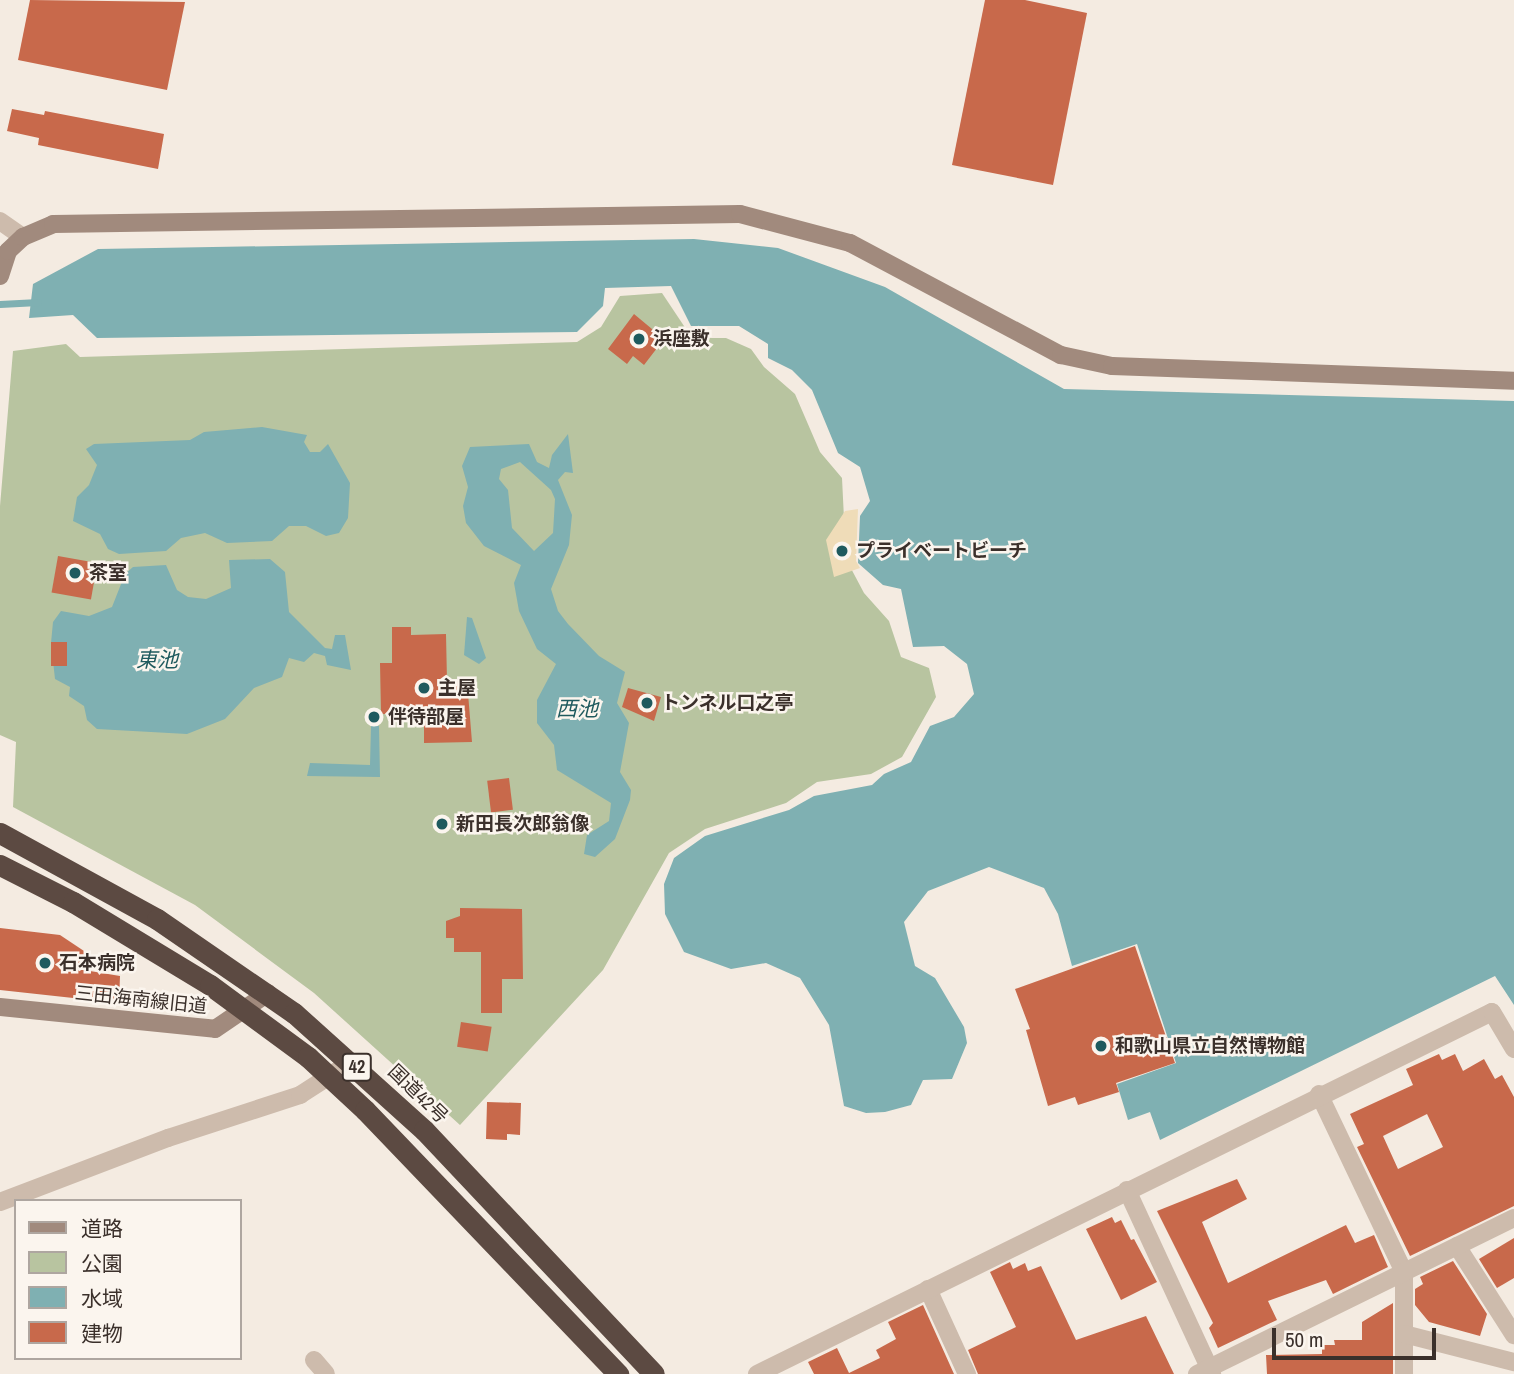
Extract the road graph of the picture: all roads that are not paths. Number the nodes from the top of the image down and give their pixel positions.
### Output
1 (0, 221) edge
2 (23, 237) junction
3 (0, 276) edge
4 (1514, 381) edge
5 (0, 833) edge
6 (0, 865) edge
7 (268, 993) junction
8 (0, 1007) edge
9 (245, 1009) junction
10 (1514, 1049) edge
11 (351, 1062) junction
12 (332, 1077) junction
13 (1319, 1094) junction
14 (1127, 1190) junction
15 (0, 1202) edge
16 (1514, 1218) edge
17 (1457, 1246) junction
18 (1404, 1272) junction
19 (928, 1289) junction
20 (1404, 1334) junction
21 (1514, 1335) edge
22 (1514, 1362) edge
23 (1207, 1372) edge
24 (618, 1374) edge
25 (654, 1374) edge
26 (757, 1374) edge
27 (967, 1374) edge
28 (1404, 1374) edge

1 - 2 street
2 - 3 street
2 - 4 street
5 - 7 highway, 国道42号 / 42
6 - 9 highway, 42
7 - 9 street, 三田海南線旧道
7 - 11 highway, 国道42号 / 42
8 - 9 street, 三田海南線旧道
9 - 12 highway, 42
10 - 13 street
11 - 12 street
11 - 25 highway, 国道42号 / 42
12 - 15 street
12 - 24 highway, 42
13 - 14 street
13 - 18 street
14 - 19 street
14 - 23 street
16 - 17 street
17 - 18 street
17 - 21 street
18 - 20 street
18 - 23 street
19 - 26 street
19 - 27 street
20 - 22 street
20 - 28 street

